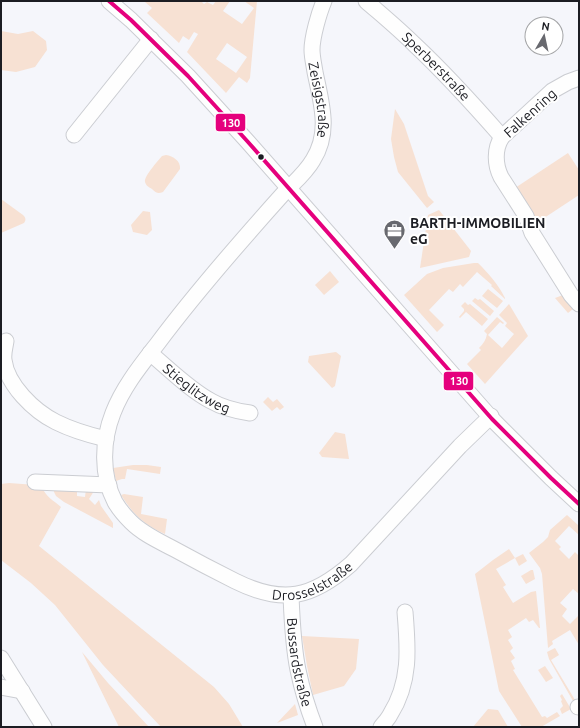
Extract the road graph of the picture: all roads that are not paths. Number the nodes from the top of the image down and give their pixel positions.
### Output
1 (109, 1) edge
2 (324, 1) edge
3 (366, 1) edge
4 (151, 39) junction
5 (579, 78) edge
6 (74, 135) dead end
7 (502, 137) junction
8 (289, 188) junction
9 (579, 304) edge
10 (6, 341) dead end
11 (150, 353) junction
12 (250, 413) dead end
13 (490, 416) junction
14 (106, 439) junction
15 (35, 482) dead end
16 (109, 485) junction
17 (579, 504) edge
18 (291, 596) junction
19 (405, 612) dead end
20 (1, 658) edge
21 (1, 687) edge
22 (22, 691) junction
23 (44, 727) edge
24 (315, 727) edge
25 (381, 727) edge

1 - 4 street
2 - 8 street, Zeisigstraße
3 - 7 street, Sperberstraße
4 - 6 street
4 - 8 street
5 - 7 street, Falkenring
7 - 9 street, Falkenring
8 - 11 street, Drosselstraße
8 - 13 street
10 - 14 street
11 - 12 street, Stieglitzweg
11 - 14 street, Drosselstraße
13 - 17 street
13 - 18 street, Drosselstraße
14 - 16 street, Drosselstraße
15 - 16 street
16 - 18 street, Drosselstraße
18 - 24 street, Bussardstraße
19 - 25 street
20 - 22 street
21 - 22 street
22 - 23 street

